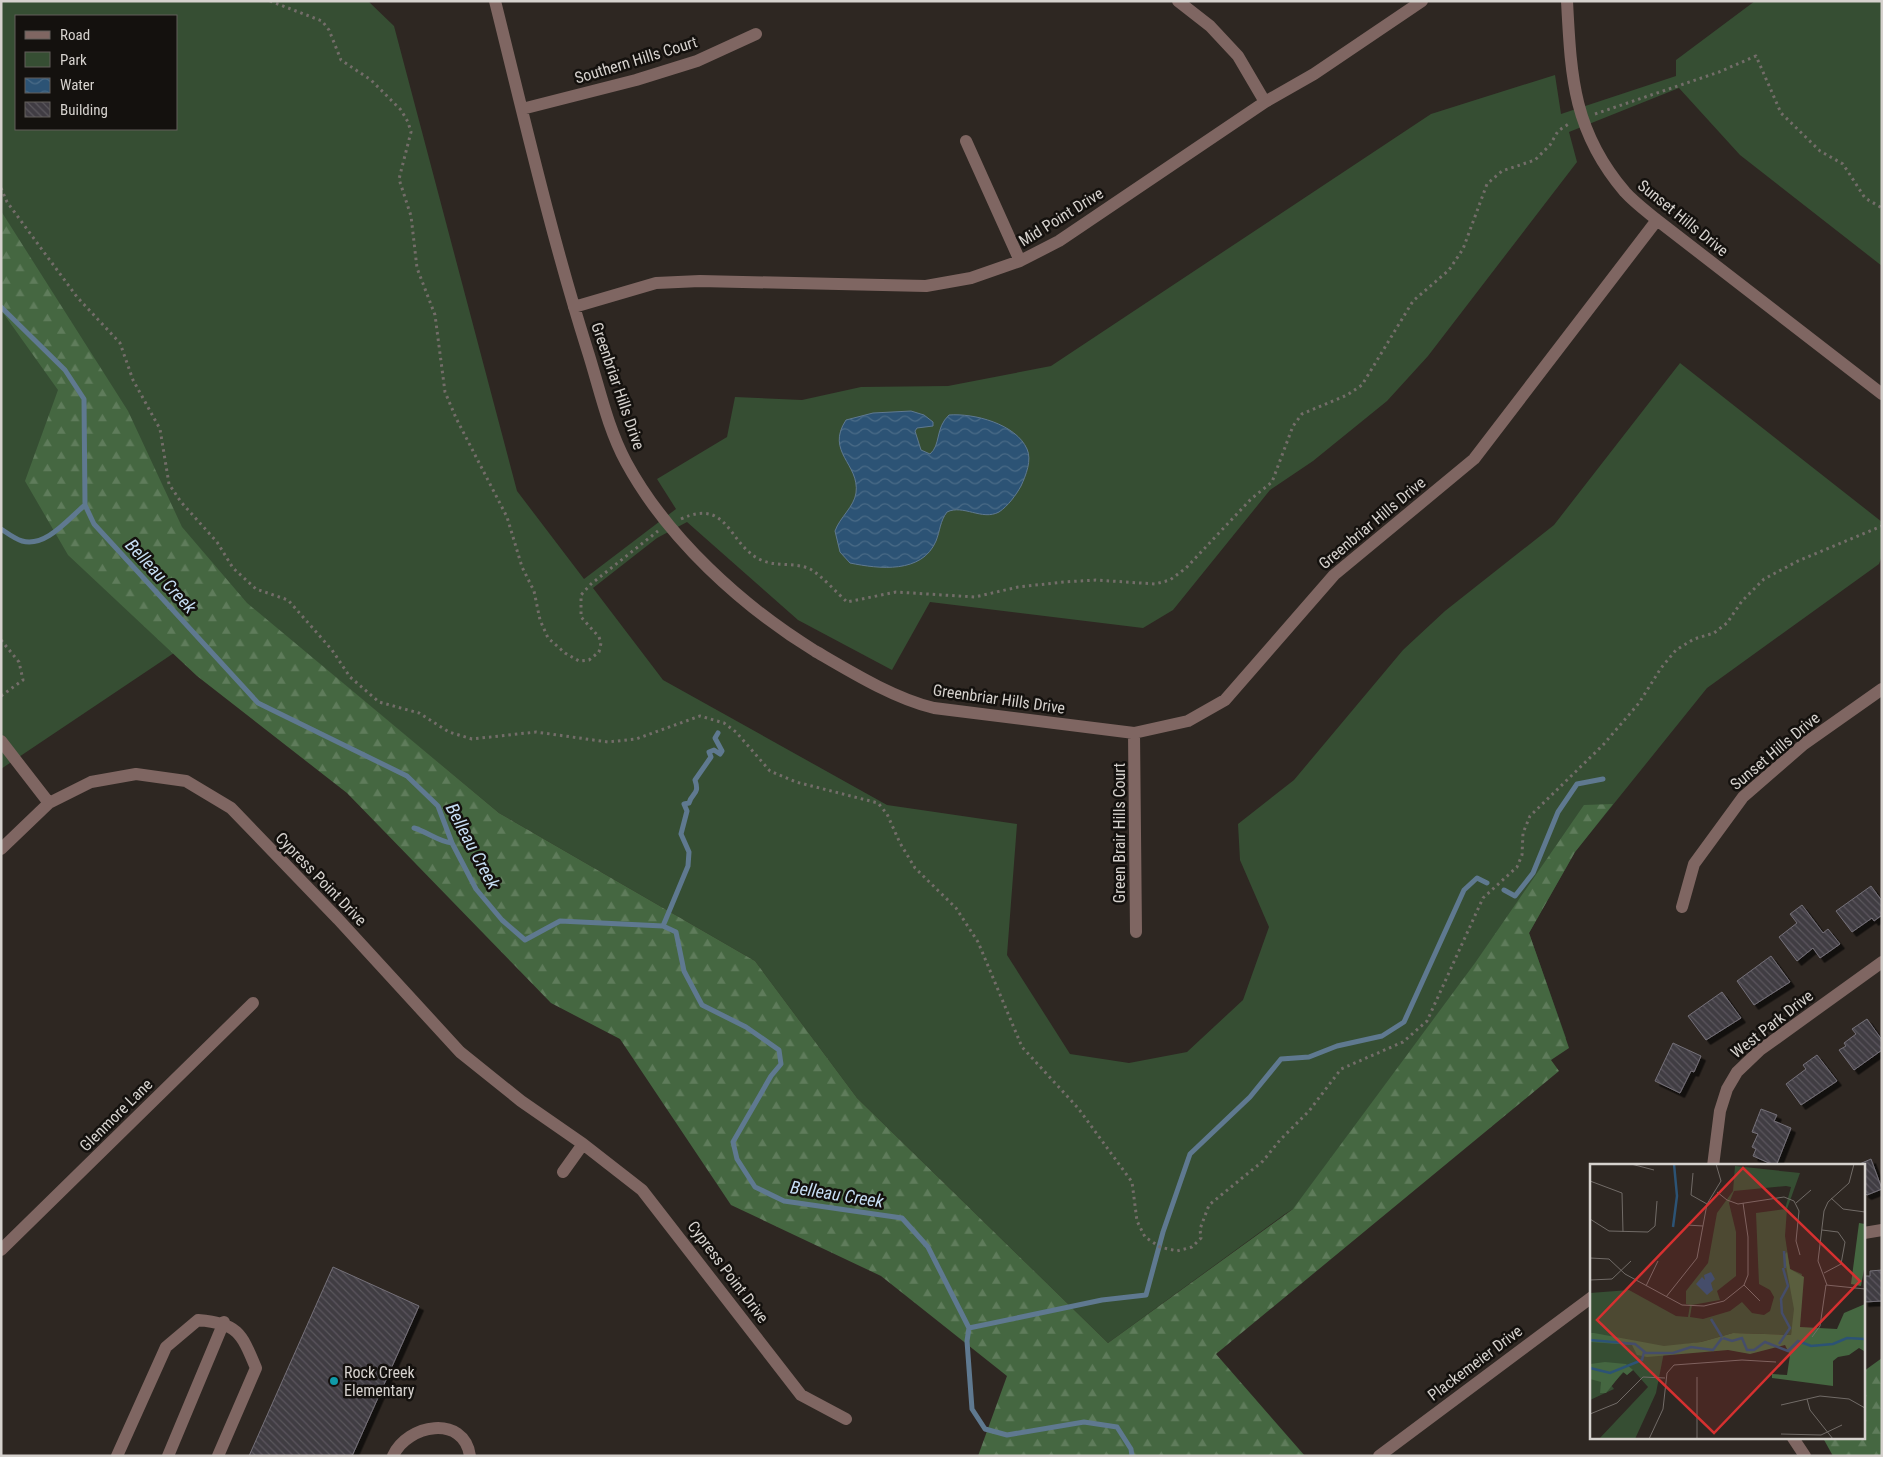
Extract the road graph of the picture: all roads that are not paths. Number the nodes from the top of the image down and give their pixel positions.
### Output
1 (495, 1) edge
2 (1178, 1) edge
3 (1422, 1) edge
4 (1567, 1) edge
5 (756, 34) dead end
6 (1265, 102) junction
7 (522, 109) junction
8 (966, 141) dead end
9 (1656, 220) junction
10 (1020, 261) junction
11 (574, 307) junction
12 (1882, 394) edge
13 (1882, 689) edge
14 (1134, 733) junction
15 (1, 741) edge
16 (49, 804) junction
17 (1, 849) edge
18 (1682, 907) dead end
19 (1136, 932) dead end
20 (1882, 962) edge
21 (252, 1003) dead end
22 (584, 1144) junction
23 (1713, 1164) edge
24 (563, 1172) dead end
25 (1882, 1230) edge
26 (1866, 1233) edge
27 (1, 1250) edge
28 (1590, 1298) edge
29 (224, 1322) junction
30 (846, 1419) dead end
31 (1794, 1440) edge
32 (117, 1456) edge
33 (168, 1456) edge
34 (218, 1456) edge
35 (393, 1456) edge
36 (470, 1456) edge
37 (1378, 1456) edge
38 (1805, 1456) edge

1 - 7 street, Greenbriar Hills Drive
2 - 6 street
3 - 6 street, Mid Point Drive
4 - 9 street, Sunset Hills Drive
5 - 7 street, Southern Hills Court
6 - 10 street, Mid Point Drive
7 - 11 street, Greenbriar Hills Drive
8 - 10 street
9 - 12 street, Sunset Hills Drive
9 - 14 street, Greenbriar Hills Drive
10 - 11 street, Mid Point Drive
11 - 14 street, Greenbriar Hills Drive
13 - 18 street, Sunset Hills Drive
14 - 19 street, Green Brair Hills Court
15 - 16 street
16 - 17 street, Cypress Point Drive
16 - 22 street, Cypress Point Drive
20 - 23 street, West Park Drive
21 - 27 street, Glenmore Lane
22 - 24 street
22 - 30 street, Cypress Point Drive
25 - 26 street
28 - 37 street, Plackemeier Drive
29 - 32 street
29 - 33 street
29 - 34 street
31 - 38 street
35 - 36 street

